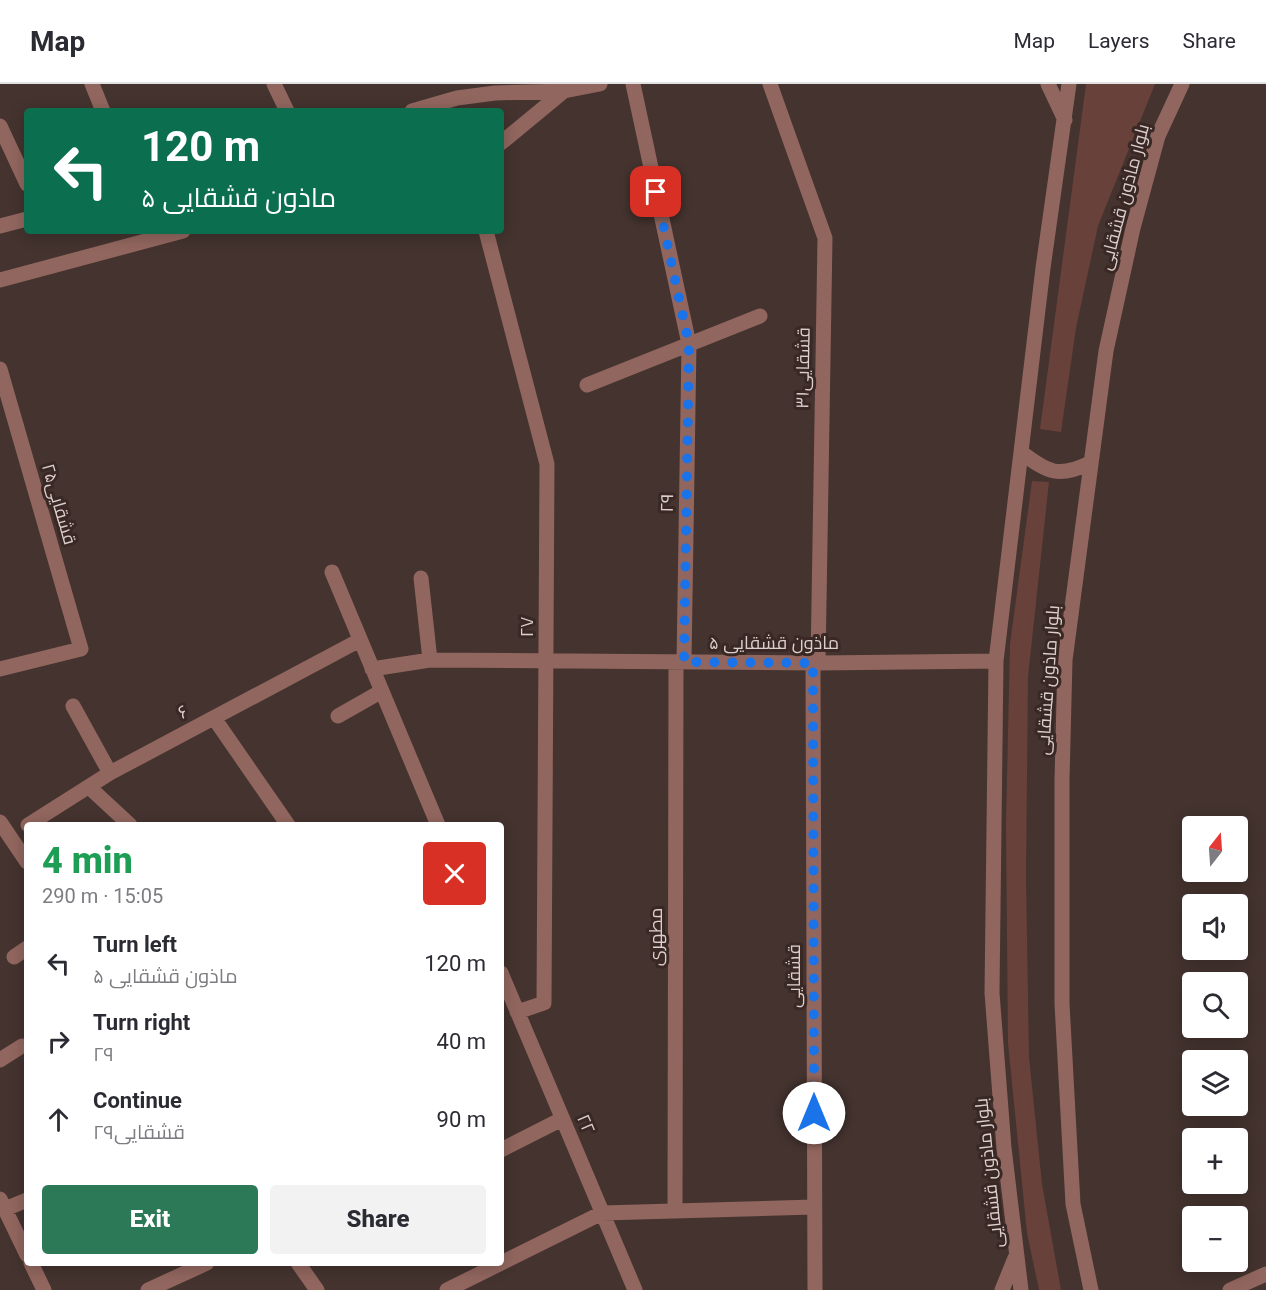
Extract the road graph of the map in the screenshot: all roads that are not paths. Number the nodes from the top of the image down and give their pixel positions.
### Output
1 (92, 84) edge
2 (274, 84) edge
3 (600, 84) edge
4 (633, 84) edge
5 (770, 84) edge
6 (1048, 84) edge
7 (1069, 84) edge
8 (1182, 84) edge
9 (454, 91) edge
10 (564, 91) junction
11 (102, 108) edge
12 (286, 108) edge
13 (418, 108) edge
14 (1065, 120) junction
15 (0, 126) edge
16 (504, 141) edge
17 (24, 178) edge
18 (24, 220) edge
19 (0, 225) edge
20 (172, 234) edge
21 (487, 234) edge
22 (0, 280) edge
23 (760, 316) dead end
24 (689, 344) junction
25 (0, 369) edge
26 (587, 385) dead end
27 (1021, 452) junction
28 (1090, 464) junction
29 (332, 572) dead end
30 (421, 578) dead end
31 (360, 640) junction
32 (430, 660) junction
33 (546, 661) junction
34 (996, 661) junction
35 (680, 662) junction
36 (815, 663) junction
37 (0, 669) edge
38 (372, 669) junction
39 (382, 691) junction
40 (73, 706) dead end
41 (338, 716) dead end
42 (214, 718) junction
43 (110, 773) junction
44 (89, 786) junction
45 (0, 822) edge
46 (33, 822) edge
47 (126, 822) edge
48 (286, 822) edge
49 (437, 822) edge
50 (24, 827) edge
51 (5, 838) edge
52 (24, 859) edge
53 (504, 984) edge
54 (511, 1010) edge
55 (22, 1046) dead end
56 (0, 1060) edge
57 (562, 1119) junction
58 (504, 1148) edge
59 (24, 1200) edge
60 (2, 1204) edge
61 (814, 1208) junction
62 (675, 1211) junction
63 (602, 1213) junction
64 (24, 1249) edge
65 (1017, 1255) junction
66 (32, 1266) edge
67 (203, 1266) edge
68 (300, 1266) edge
69 (504, 1266) edge
70 (504, 1266) edge
71 (1266, 1274) edge
72 (178, 1284) edge
73 (467, 1286) edge
74 (44, 1290) edge
75 (148, 1290) edge
76 (316, 1290) edge
77 (447, 1290) edge
78 (635, 1290) edge
79 (814, 1290) edge
80 (1002, 1290) edge
81 (1021, 1290) edge
82 (1091, 1290) edge
83 (1230, 1290) edge

1 - 11 street
2 - 12 street
3 - 10 street
4 - 24 street, ۲۹
5 - 36 street, ۳۱قشقایی
6 - 14 street
7 - 14 street, بلوار ماذون قشقایی
8 - 28 street, بلوار ماذون قشقایی
9 - 10 street
9 - 13 street
10 - 16 street
14 - 27 street, بلوار ماذون قشقایی
15 - 17 street
18 - 19 street
20 - 22 street
21 - 33 street, ۲۷
23 - 24 street
24 - 26 street
24 - 35 street, ۲۹
25 - 37 street, قشقایی۲۵
27 - 28 street
27 - 34 street, بلوار ماذون قشقایی
28 - 82 street, بلوار ماذون قشقایی
29 - 31 street
30 - 32 street
31 - 38 street
31 - 42 street, ۶
32 - 33 street, ماذون قشقایی ۵
32 - 38 street, ماذون قشقایی ۵
33 - 35 street, ماذون قشقایی ۵
33 - 54 street, ۲۷
34 - 36 street, ماذون قشقایی ۵
34 - 65 street, بلوار ماذون قشقایی
35 - 36 street, ماذون قشقایی ۵
35 - 62 street, مطهری
36 - 61 street, قشقایی
38 - 39 street
39 - 41 street
39 - 49 street
40 - 43 street
42 - 43 street, ۶
42 - 48 street
43 - 44 street, ۶
44 - 46 street, ۶
44 - 47 street
45 - 51 street
50 - 51 street, ۶
51 - 52 street
53 - 54 street, ۲۲
54 - 57 street, ۲۲
55 - 56 street
57 - 58 street
57 - 63 street, ۲۲
59 - 60 street
60 - 64 street
61 - 62 street
61 - 79 street, قشقایی
62 - 63 street
63 - 69 street
63 - 78 street, ۲۲
65 - 80 street
65 - 81 street, بلوار ماذون قشقایی
66 - 74 street
67 - 72 street
68 - 76 street
70 - 73 street
71 - 83 street
72 - 75 street
73 - 77 street

